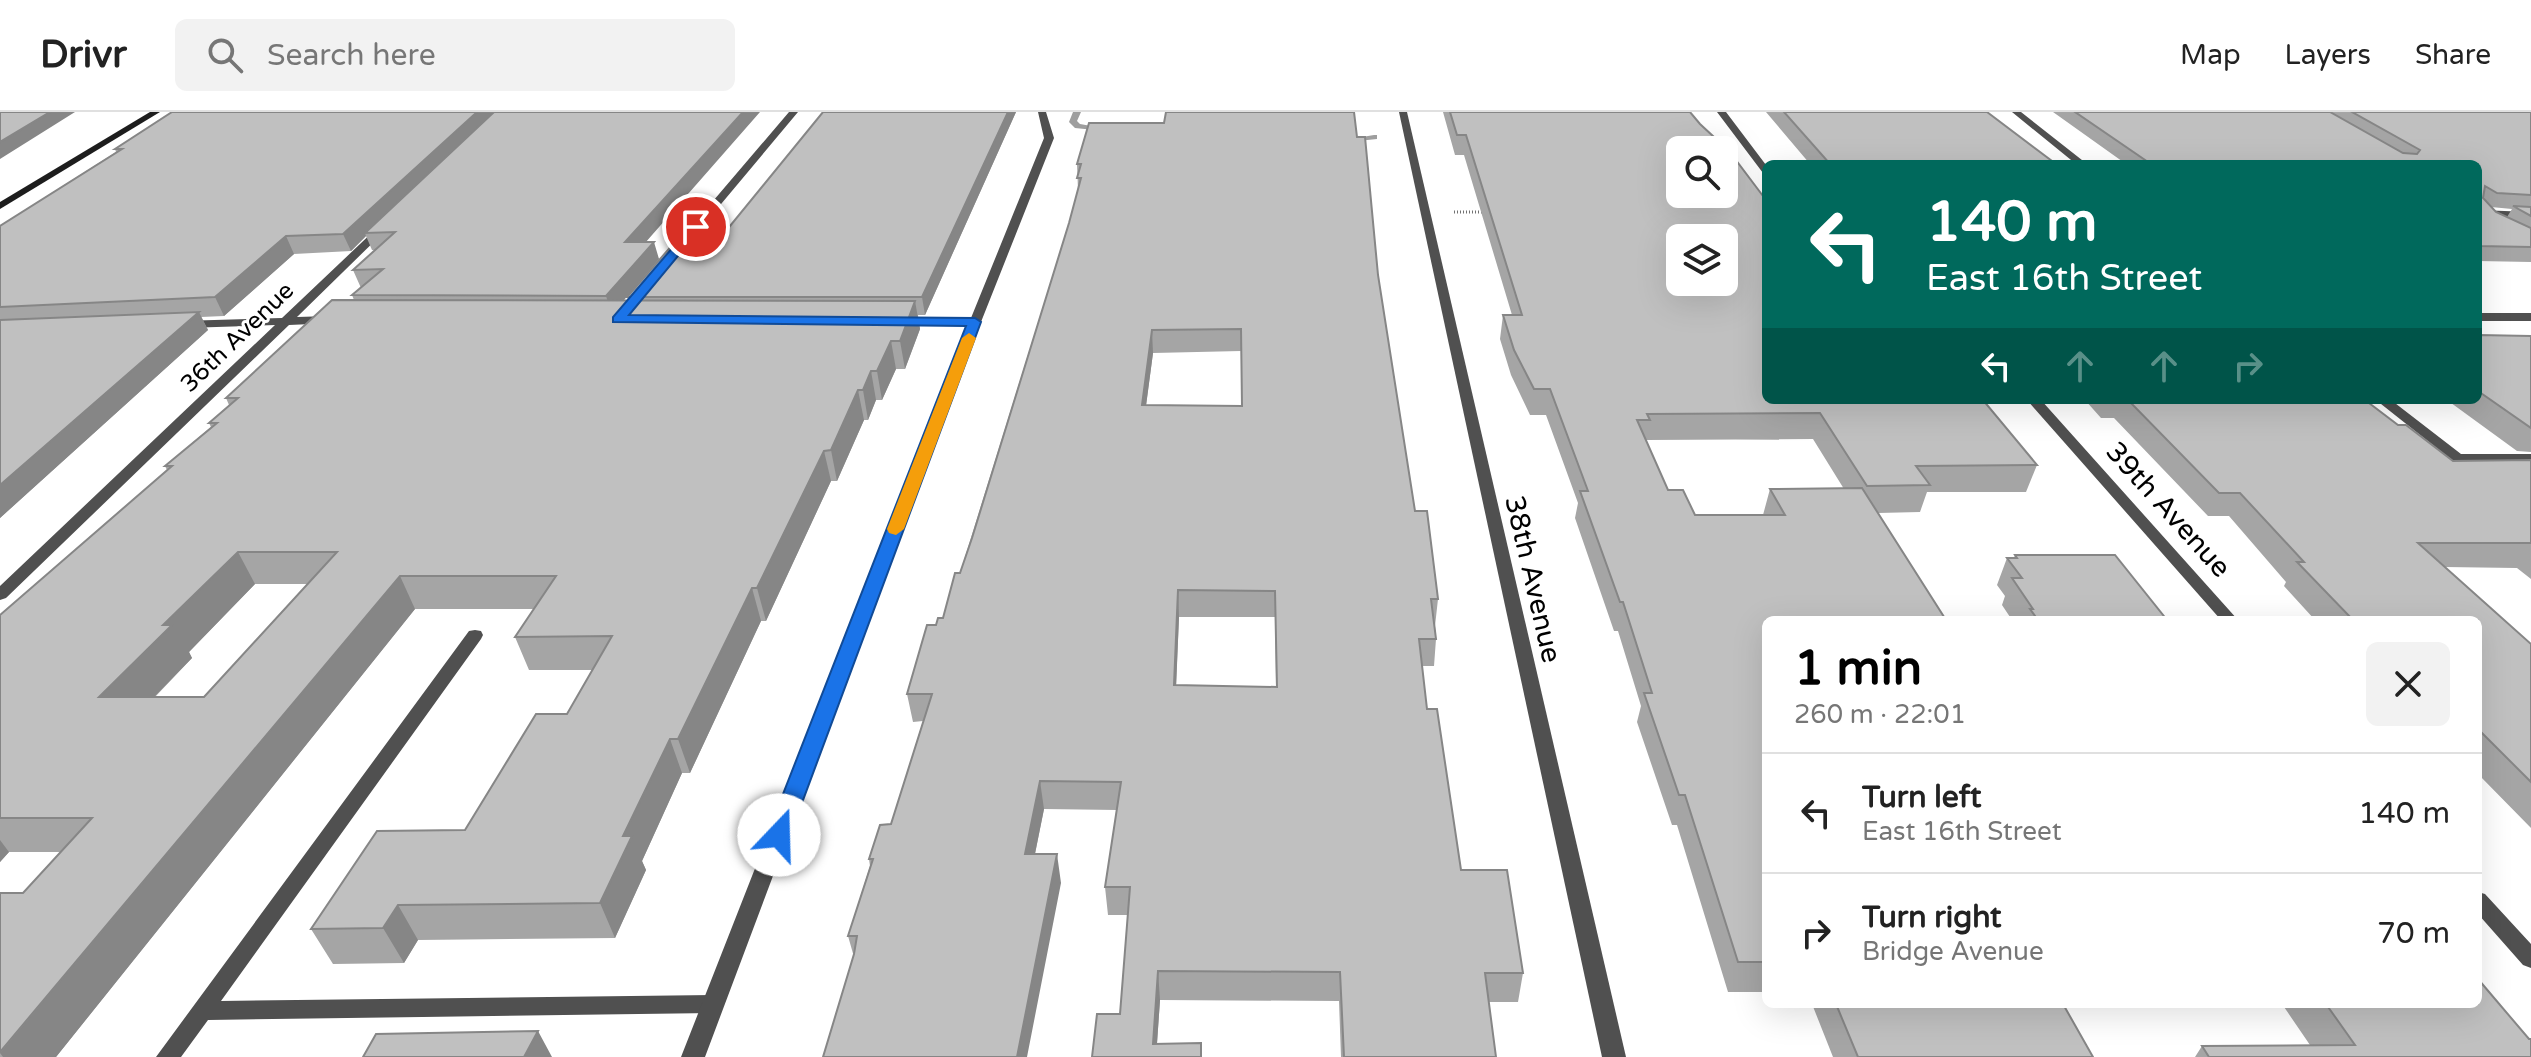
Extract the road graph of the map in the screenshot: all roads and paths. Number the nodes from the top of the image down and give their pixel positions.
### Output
1 (156, 112) edge
2 (794, 112) edge
3 (1042, 112) edge
4 (1403, 112) edge
5 (1721, 112) edge
6 (2016, 112) edge
7 (2077, 160) edge
8 (1762, 166) edge
9 (0, 206) edge
10 (2482, 211) edge
11 (1425, 212) junction
12 (1486, 212) edge
13 (2482, 212) edge
14 (2531, 215) edge
15 (389, 222) edge
16 (2507, 229) edge
17 (659, 271) edge
18 (2482, 317) edge
19 (2531, 317) edge
20 (285, 320) junction
21 (349, 320) edge
22 (882, 321) edge
23 (975, 322) junction
24 (174, 325) edge
25 (2038, 404) edge
26 (2388, 404) edge
27 (2531, 458) edge
28 (0, 595) edge
29 (2226, 616) edge
30 (475, 635) dead end
31 (2482, 904) edge
32 (2531, 959) edge
33 (713, 1004) junction
34 (202, 1011) junction
35 (168, 1057) edge
36 (693, 1057) edge
37 (1614, 1057) edge

1 - 9 main road
2 - 17 street
3 - 23 street
4 - 11 street, 38th Avenue
5 - 8 street
6 - 7 street
10 - 14 street
11 - 12 path
11 - 37 street, 38th Avenue
13 - 16 street
15 - 20 street, 36th Avenue
18 - 19 street
20 - 21 street
20 - 24 street
20 - 28 street, 36th Avenue
22 - 23 street
23 - 33 street
25 - 29 street, 39th Avenue
26 - 27 street
30 - 34 street
31 - 32 street
33 - 34 street
33 - 36 street
34 - 35 street

